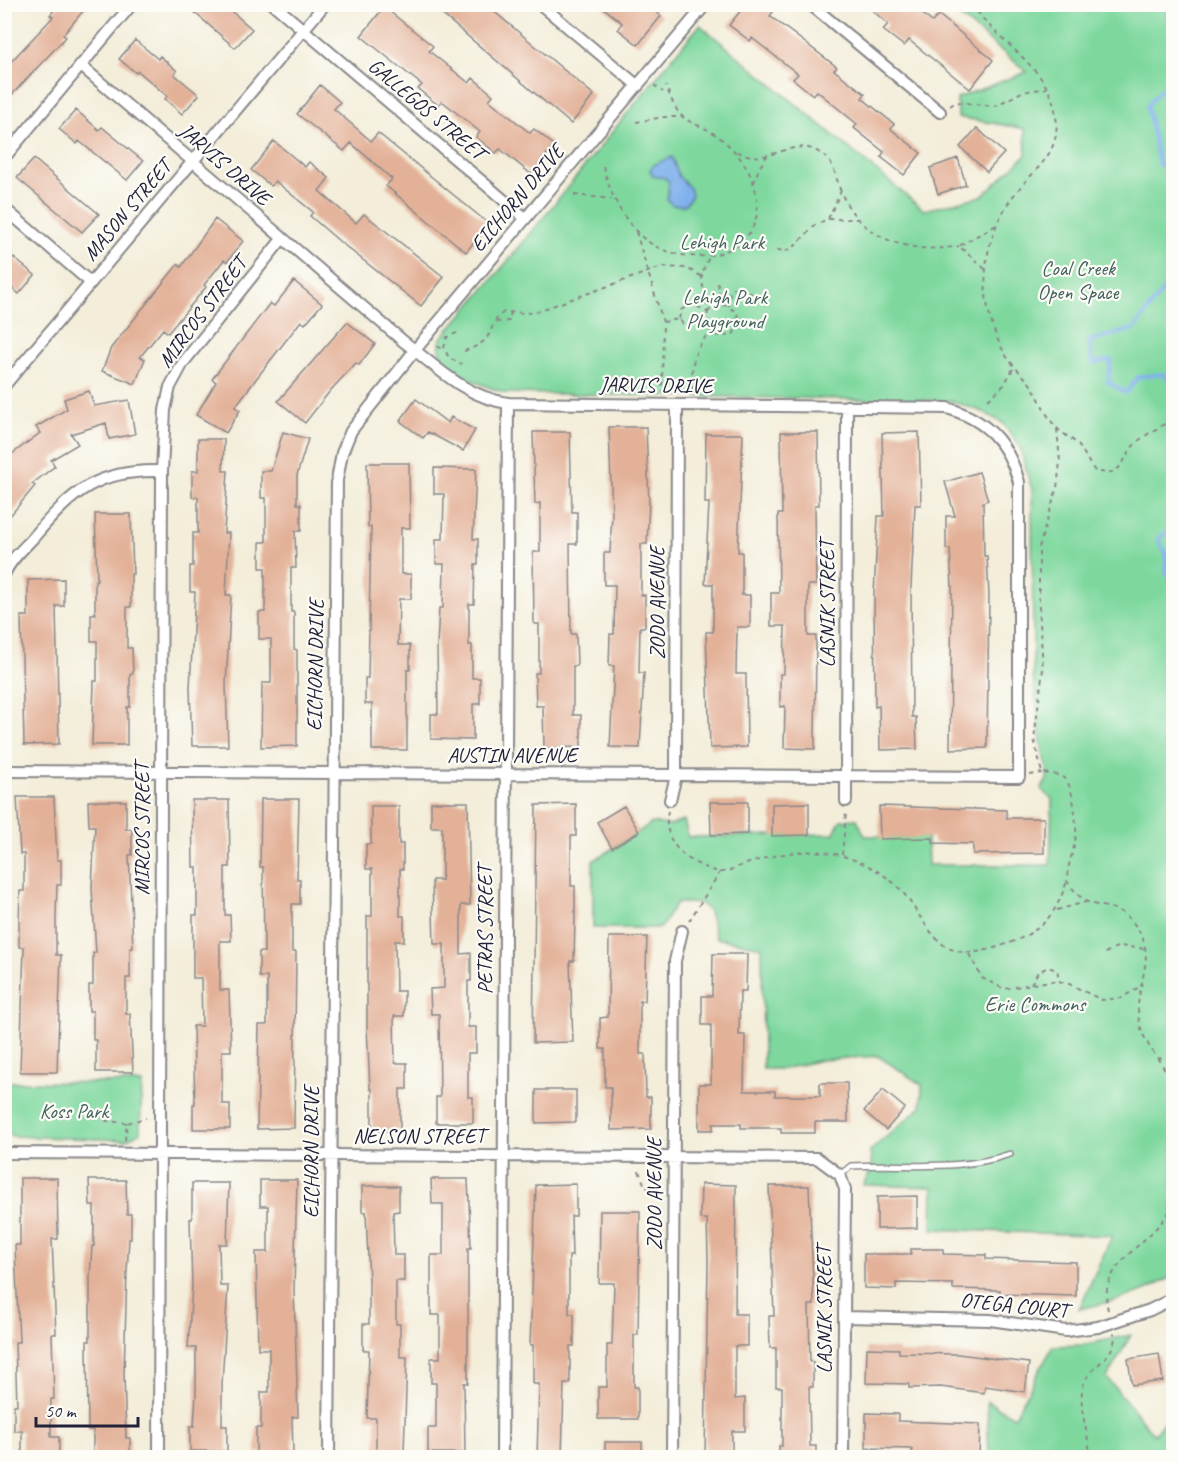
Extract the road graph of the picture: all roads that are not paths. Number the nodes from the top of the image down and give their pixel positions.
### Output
1 (132, 4) edge
2 (273, 4) edge
3 (325, 4) edge
4 (540, 4) edge
5 (706, 4) edge
6 (810, 4) edge
7 (304, 30) junction
8 (81, 65) junction
9 (638, 86) junction
10 (940, 112) dead end
11 (4, 158) edge
12 (193, 161) junction
13 (4, 208) edge
14 (525, 218) junction
15 (282, 239) junction
16 (91, 283) junction
17 (415, 350) junction
18 (4, 386) edge
19 (508, 403) junction
20 (677, 405) junction
21 (847, 406) junction
22 (162, 471) junction
23 (4, 575) edge
24 (4, 771) edge
25 (162, 773) junction
26 (333, 774) junction
27 (506, 774) junction
28 (676, 776) junction
29 (846, 777) junction
30 (1019, 777) joint
31 (670, 800) road end
32 (846, 801) road end
33 (682, 931) road end
34 (4, 1153) edge
35 (160, 1154) junction
36 (1010, 1154) dead end
37 (330, 1155) junction
38 (503, 1156) junction
39 (673, 1157) junction
40 (840, 1175) junction
41 (1173, 1298) edge
42 (844, 1317) junction
43 (159, 1458) edge
44 (329, 1458) edge
45 (502, 1458) edge
46 (672, 1458) edge
47 (843, 1458) edge

1 - 8 street
2 - 7 street, GALLEGOS STREET
3 - 7 street, MASON STREET
4 - 9 street
5 - 9 street, EICHORN DRIVE
6 - 10 street
7 - 12 street, MASON STREET
7 - 14 street, GALLEGOS STREET
8 - 11 street
8 - 12 street, JARVIS DRIVE
9 - 14 street, EICHORN DRIVE
12 - 15 street, JARVIS DRIVE
12 - 16 street, MASON STREET
13 - 16 street
14 - 17 street, EICHORN DRIVE
15 - 17 street, JARVIS DRIVE
15 - 22 street, MIRCOS STREET
16 - 18 street, MASON STREET
17 - 19 street, JARVIS DRIVE
17 - 26 street, EICHORN DRIVE
19 - 20 street, JARVIS DRIVE
19 - 27 street, PETRAS STREET
20 - 21 street, JARVIS DRIVE
20 - 28 street, ZODO AVENUE
21 - 29 street, LASNIK STREET
21 - 30 street, JARVIS DRIVE
22 - 23 street
22 - 25 street, MIRCOS STREET
24 - 25 street, AUSTIN AVENUE
25 - 26 street, AUSTIN AVENUE
25 - 35 street, MIRCOS STREET
26 - 27 street, AUSTIN AVENUE
26 - 37 street, EICHORN DRIVE
27 - 28 street, AUSTIN AVENUE
27 - 38 street, PETRAS STREET
28 - 29 street, AUSTIN AVENUE
28 - 31 street, ZODO AVENUE
29 - 30 street, AUSTIN AVENUE
29 - 32 street, LASNIK STREET
33 - 39 street, ZODO AVENUE
34 - 35 street, NELSON STREET
35 - 37 street, NELSON STREET
35 - 43 street, MIRCOS STREET
36 - 40 lane
37 - 38 street, NELSON STREET
37 - 44 street, EICHORN DRIVE
38 - 39 street, NELSON STREET
38 - 45 street, PETRAS STREET
39 - 40 street, NELSON STREET
39 - 46 street, ZODO AVENUE
40 - 42 street, LASNIK STREET
41 - 42 street, OTEGA COURT
42 - 47 street, LASNIK STREET

